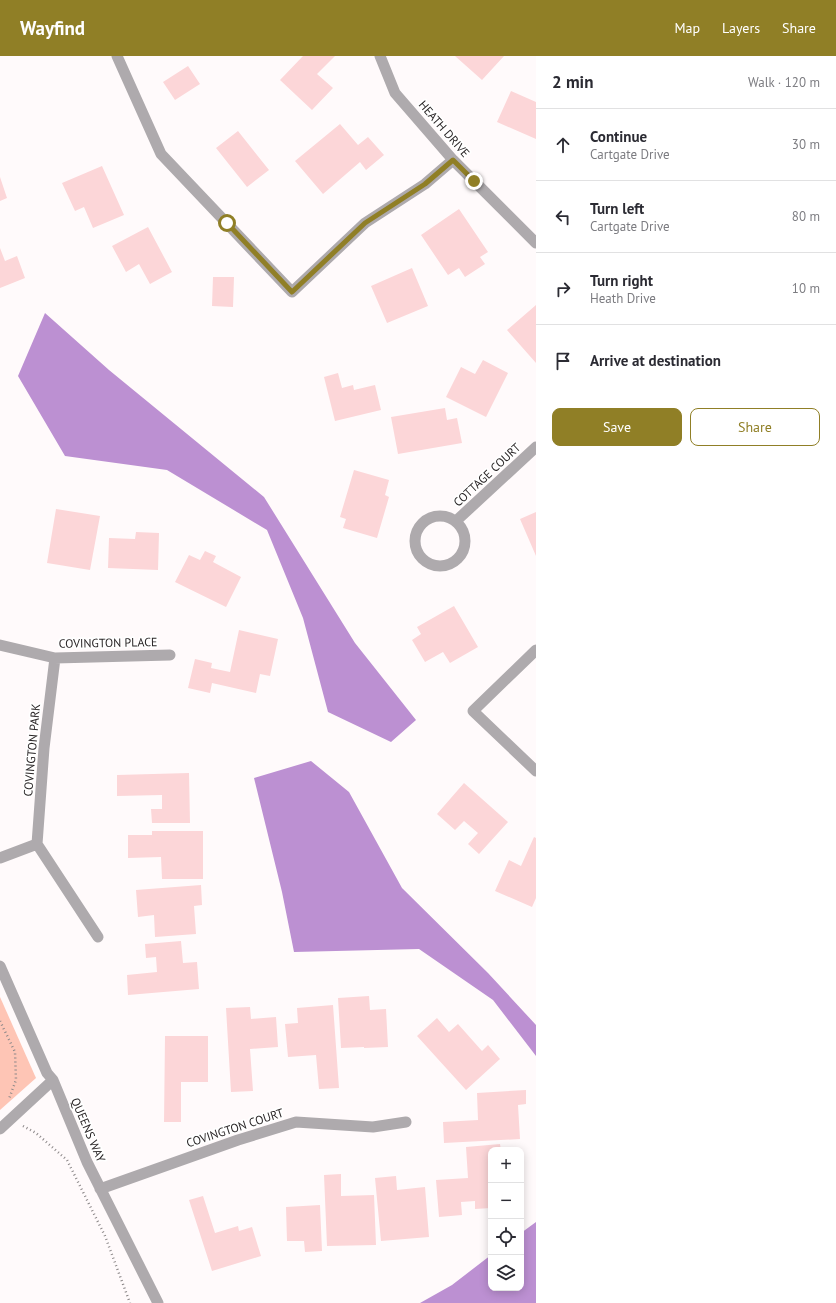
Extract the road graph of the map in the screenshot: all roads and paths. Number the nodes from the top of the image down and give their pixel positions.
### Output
1 (117, 56) edge
2 (380, 56) edge
3 (453, 160) junction
4 (536, 243) edge
5 (536, 447) edge
6 (456, 521) junction
7 (0, 645) edge
8 (536, 650) edge
9 (170, 655) dead end
10 (54, 658) junction
11 (536, 771) edge
12 (37, 844) junction
13 (0, 858) edge
14 (98, 937) dead end
15 (0, 966) edge
16 (0, 1021) edge
17 (53, 1080) junction
18 (10, 1120) junction
19 (406, 1122) dead end
20 (0, 1129) edge
21 (100, 1189) junction
22 (130, 1303) edge
23 (158, 1303) edge

1 - 3 street
2 - 3 street, HEATH DRIVE
3 - 4 street, HEATH DRIVE
5 - 6 street, COTTAGE COURT
6 - 6 street, COTTAGE COURT
7 - 10 street, COVINGTON PLACE
8 - 11 street
9 - 10 street, COVINGTON PLACE
10 - 12 street, COVINGTON PARK
12 - 13 street
12 - 14 street
15 - 17 street, QUEENS WAY
16 - 18 path
17 - 18 street
17 - 21 street, QUEENS WAY
18 - 20 street
18 - 22 path
19 - 21 street, COVINGTON COURT
21 - 23 street, QUEENS WAY

